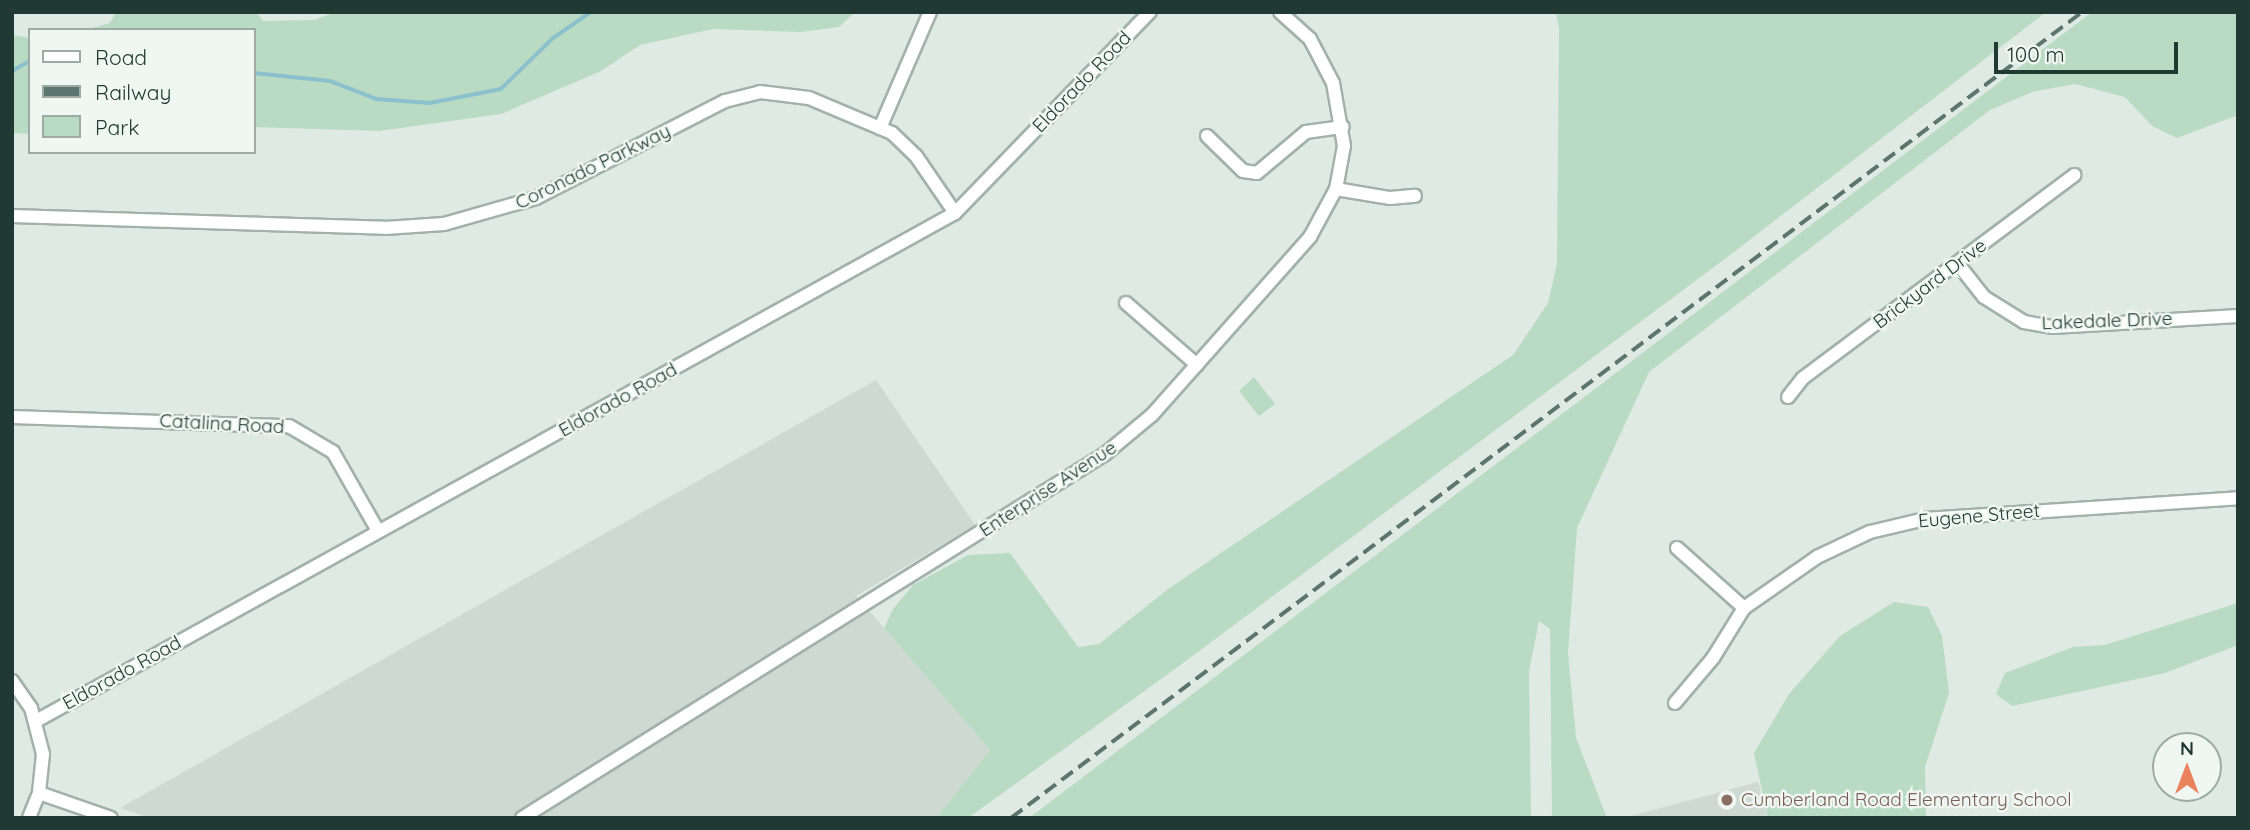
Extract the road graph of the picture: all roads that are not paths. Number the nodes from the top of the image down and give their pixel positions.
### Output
1 (930, 12) edge
2 (1150, 12) edge
3 (1280, 12) edge
4 (1343, 127) junction
5 (880, 128) junction
6 (1207, 136) dead end
7 (2074, 175) dead end
8 (1336, 189) junction
9 (1415, 196) dead end
10 (955, 213) junction
11 (12, 216) edge
12 (1958, 264) junction
13 (1126, 303) dead end
14 (2238, 316) edge
15 (1197, 365) junction
16 (1788, 397) dead end
17 (12, 416) edge
18 (2238, 498) edge
19 (378, 531) junction
20 (1678, 548) dead end
21 (1744, 608) junction
22 (12, 681) edge
23 (1675, 703) dead end
24 (36, 721) junction
25 (39, 793) junction
26 (29, 818) edge
27 (111, 818) edge
28 (522, 818) edge

1 - 5 street
2 - 10 street, Eldorado Road
3 - 4 street, Enterprise Avenue
4 - 6 street
4 - 8 street, Enterprise Avenue
5 - 10 street, Coronado Parkway
5 - 11 street, Coronado Parkway
7 - 12 street, Brickyard Drive
8 - 9 street
8 - 15 street, Enterprise Avenue
10 - 19 street, Eldorado Road
12 - 14 street, Lakedale Drive
12 - 16 street, Brickyard Drive
13 - 15 street
15 - 28 street, Enterprise Avenue
17 - 19 street, Catalina Road
18 - 21 street, Eugene Street
19 - 24 street, Eldorado Road
20 - 21 street
21 - 23 street
22 - 24 street
24 - 25 street
25 - 26 street
25 - 27 street

